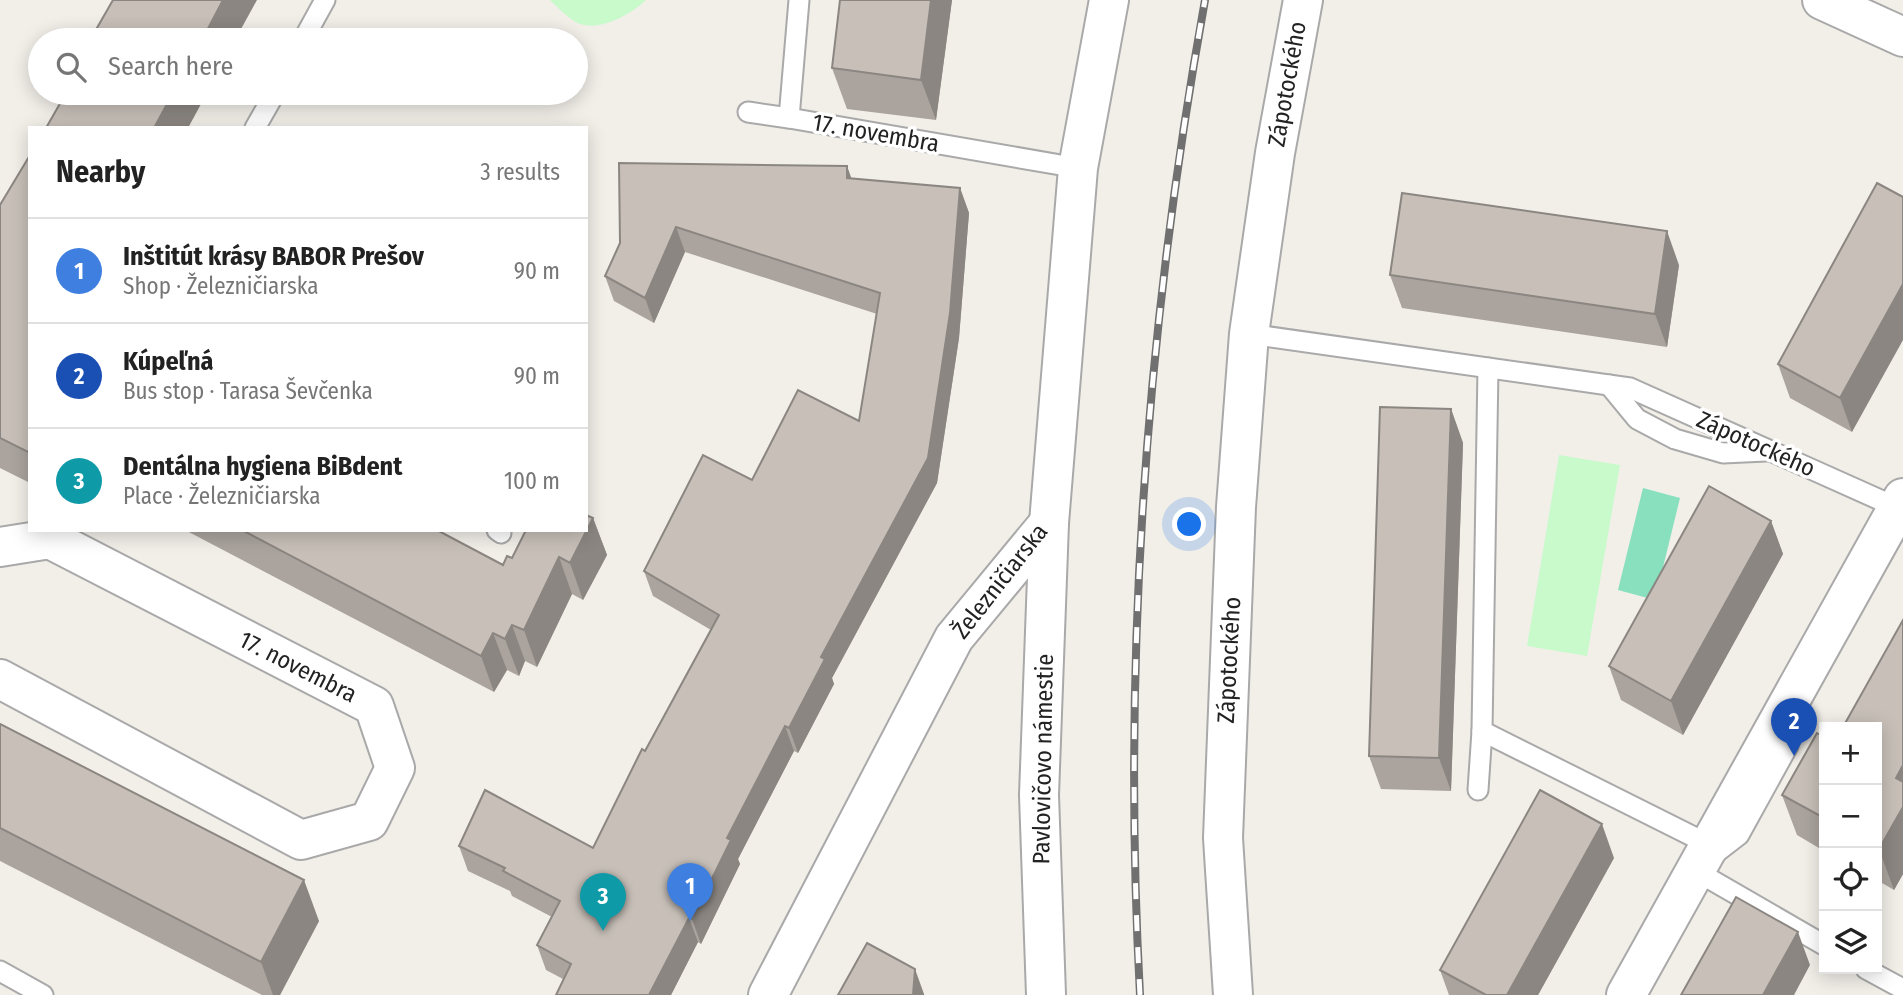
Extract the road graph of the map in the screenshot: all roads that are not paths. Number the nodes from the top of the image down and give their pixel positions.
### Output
1 (325, 0) edge
2 (799, 0) edge
3 (1109, 0) edge
4 (1303, 0) edge
5 (1822, 0) edge
6 (310, 28) edge
7 (1903, 37) edge
8 (268, 105) edge
9 (748, 113) dead end
10 (789, 118) junction
11 (257, 126) edge
12 (1078, 168) junction
13 (1249, 334) junction
14 (1488, 368) junction
15 (1609, 385) junction
16 (1771, 451) junction
17 (1900, 503) edge
18 (1049, 523) junction
19 (52, 535) edge
20 (0, 547) edge
21 (0, 679) edge
22 (1482, 731) junction
23 (1478, 790) dead end
24 (1702, 860) junction
25 (1819, 942) edge
26 (0, 971) edge
27 (1875, 974) edge
28 (1903, 989) edge
29 (1238, 992) edge
30 (43, 995) edge
31 (768, 995) edge
32 (1046, 995) edge
33 (1626, 995) edge

1 - 6 lane
2 - 10 lane, 17. novembra
3 - 12 street, Železničiarska
4 - 13 street, Zápotockého
5 - 7 street
8 - 11 lane
9 - 10 lane
10 - 12 lane, 17. novembra
12 - 18 street, Železničiarska
13 - 14 lane, Zápotockého
13 - 29 street, Zápotockého
14 - 15 lane, Zápotockého
14 - 22 lane
15 - 16 lane, Zápotockého
15 - 16 lane
16 - 17 lane, Zápotockého
17 - 24 street
18 - 31 street, Železničiarska
18 - 32 street, Pavlovičovo námestie
19 - 20 street, 17. novembra
19 - 21 street, 17. novembra
22 - 23 lane
22 - 24 lane
24 - 25 lane
24 - 33 street
26 - 30 lane
27 - 28 lane

